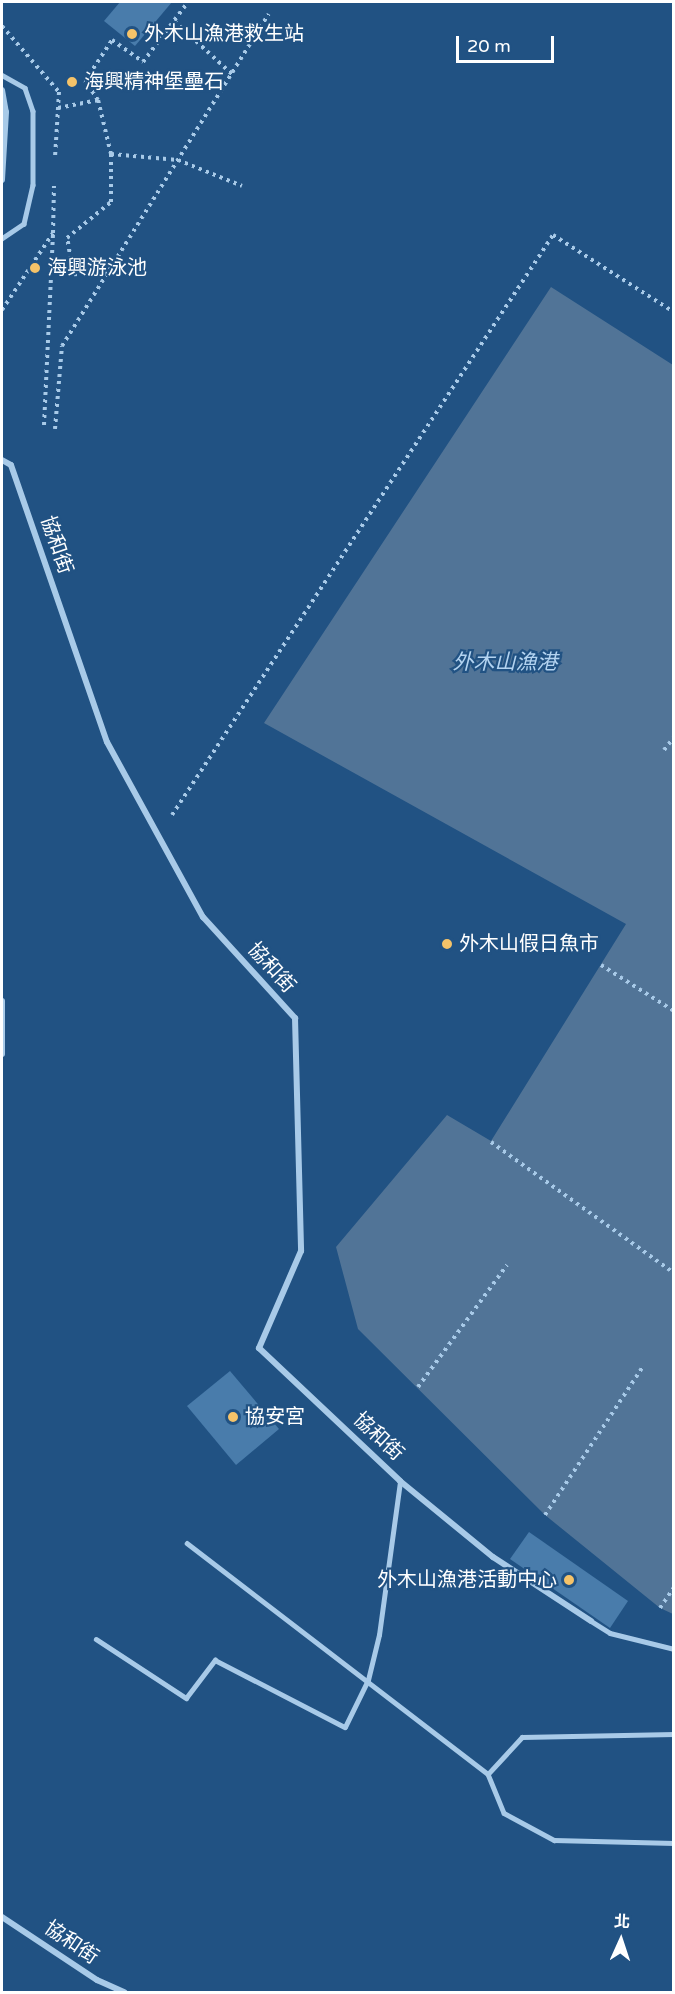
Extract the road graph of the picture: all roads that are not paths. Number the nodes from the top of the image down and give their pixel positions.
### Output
1 (2, 75) edge
2 (2, 90) edge
3 (2, 180) edge
4 (2, 239) edge
5 (2, 460) edge
6 (2, 1001) edge
7 (2, 1054) edge
8 (400, 1481) junction
9 (187, 1543) dead end
10 (591, 1620) joint
11 (96, 1639) dead end
12 (674, 1650) edge
13 (368, 1680) junction
14 (674, 1734) edge
15 (488, 1774) junction
16 (674, 1843) edge
17 (2, 1917) edge
18 (124, 1992) edge

1 - 4 lane
2 - 3 street
5 - 8 street, 協和街
6 - 7 street
8 - 10 street, 協和街
8 - 13 lane, 協和街
9 - 13 lane
10 - 12 lane
11 - 13 lane, 協和街
13 - 15 lane
14 - 15 lane
15 - 16 lane
17 - 18 street, 協和街

